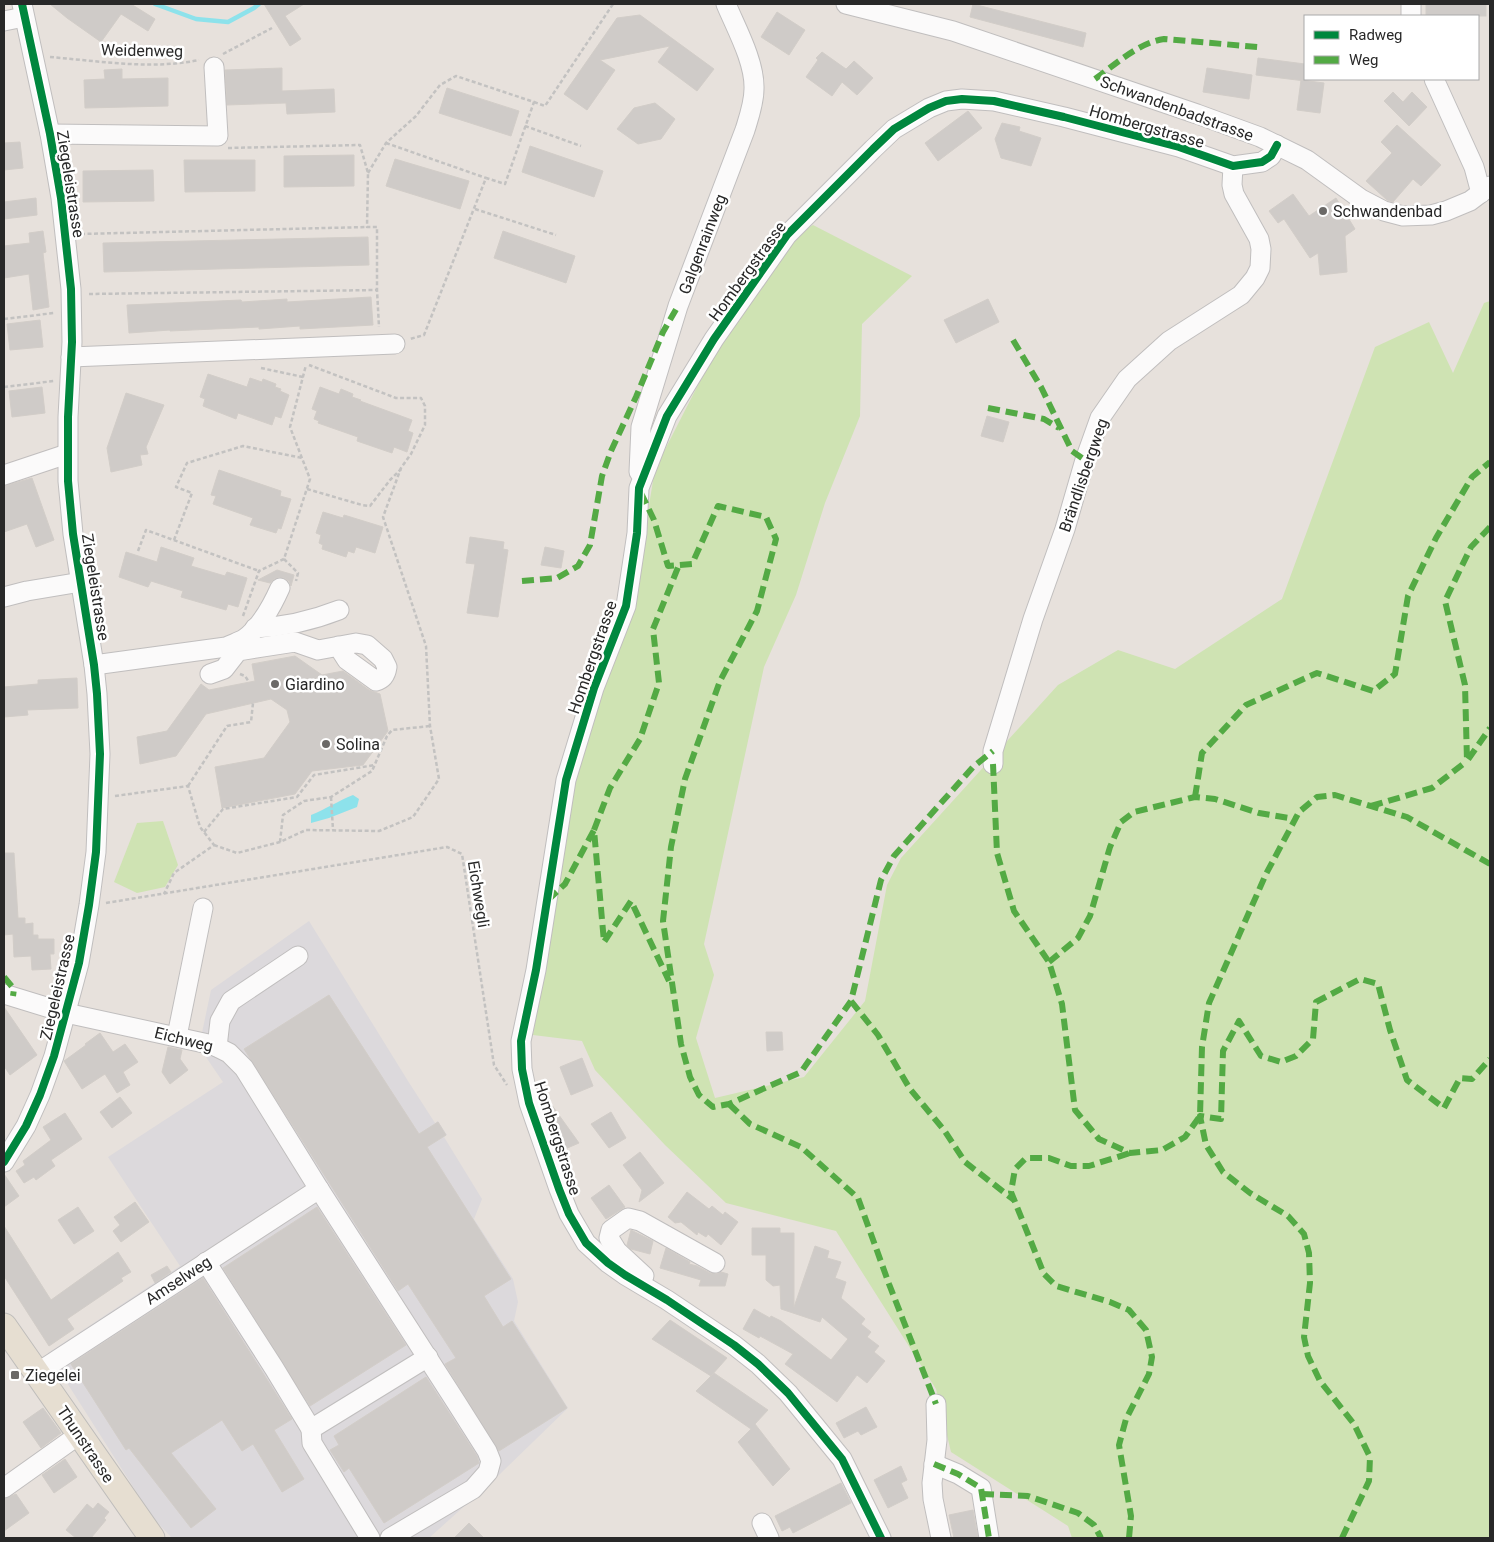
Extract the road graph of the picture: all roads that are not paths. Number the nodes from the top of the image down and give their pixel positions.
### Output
1 (726, 4) edge
2 (846, 4) edge
3 (23, 10) edge
4 (4, 21) edge
5 (212, 61) road end
6 (1434, 80) edge
7 (50, 134) junction
8 (1277, 145) junction
9 (1233, 166) junction
10 (1486, 190) edge
11 (388, 344) road end
12 (71, 357) junction
13 (67, 454) junction
14 (4, 475) edge
15 (639, 488) junction
16 (81, 582) junction
17 (288, 585) road end
18 (4, 598) edge
19 (339, 610) dead end
20 (245, 639) junction
21 (338, 646) dead end
22 (210, 649) junction
23 (94, 665) junction
24 (993, 764) dead end
25 (203, 908) dead end
26 (298, 956) dead end
27 (4, 994) edge
28 (66, 1014) junction
29 (177, 1036) junction
30 (217, 1047) junction
31 (4, 1162) edge
32 (319, 1188) junction
33 (206, 1262) junction
34 (715, 1263) dead end
35 (667, 1300) junction
36 (4, 1326) edge
37 (428, 1358) junction
38 (37, 1373) junction
39 (936, 1404) dead end
40 (311, 1429) junction
41 (80, 1434) junction
42 (934, 1464) junction
43 (4, 1488) edge
44 (144, 1536) edge
45 (370, 1538) edge
46 (390, 1538) edge
47 (881, 1538) edge
48 (941, 1538) edge
49 (989, 1538) edge

1 - 15 street, Galgenrainweg
2 - 8 street, Schwandenbadstrasse
3 - 4 street
3 - 7 street, Ziegeleistrasse
5 - 7 street
6 - 10 street
7 - 12 street, Ziegeleistrasse
8 - 9 street, Hombergstrasse
8 - 10 street, Schwandenbadstrasse
9 - 15 street, Hombergstrasse
9 - 24 street, Brändlisbergweg
11 - 12 street
12 - 13 street, Ziegeleistrasse
13 - 14 street
13 - 16 street, Ziegeleistrasse
15 - 35 street, Hombergstrasse
16 - 18 street
16 - 23 street, Ziegeleistrasse
17 - 20 street
19 - 20 street
20 - 21 street
20 - 22 street
20 - 22 street
22 - 23 street
23 - 28 street, Ziegeleistrasse
25 - 29 street
26 - 30 street
27 - 28 street, Eichweg
28 - 29 street, Eichweg
28 - 31 street, Ziegeleistrasse
29 - 30 street, Eichweg
30 - 32 street, Eichweg
32 - 33 street, Amselweg
32 - 37 street, Eichweg
33 - 38 street, Amselweg
33 - 40 street
34 - 35 street
35 - 47 street, Hombergstrasse
36 - 38 main road, Thunstrasse
37 - 40 street
37 - 46 street, Eichweg
38 - 41 main road, Thunstrasse
39 - 42 street
40 - 45 street
41 - 43 street
41 - 44 main road, Thunstrasse
42 - 48 street
42 - 49 street

